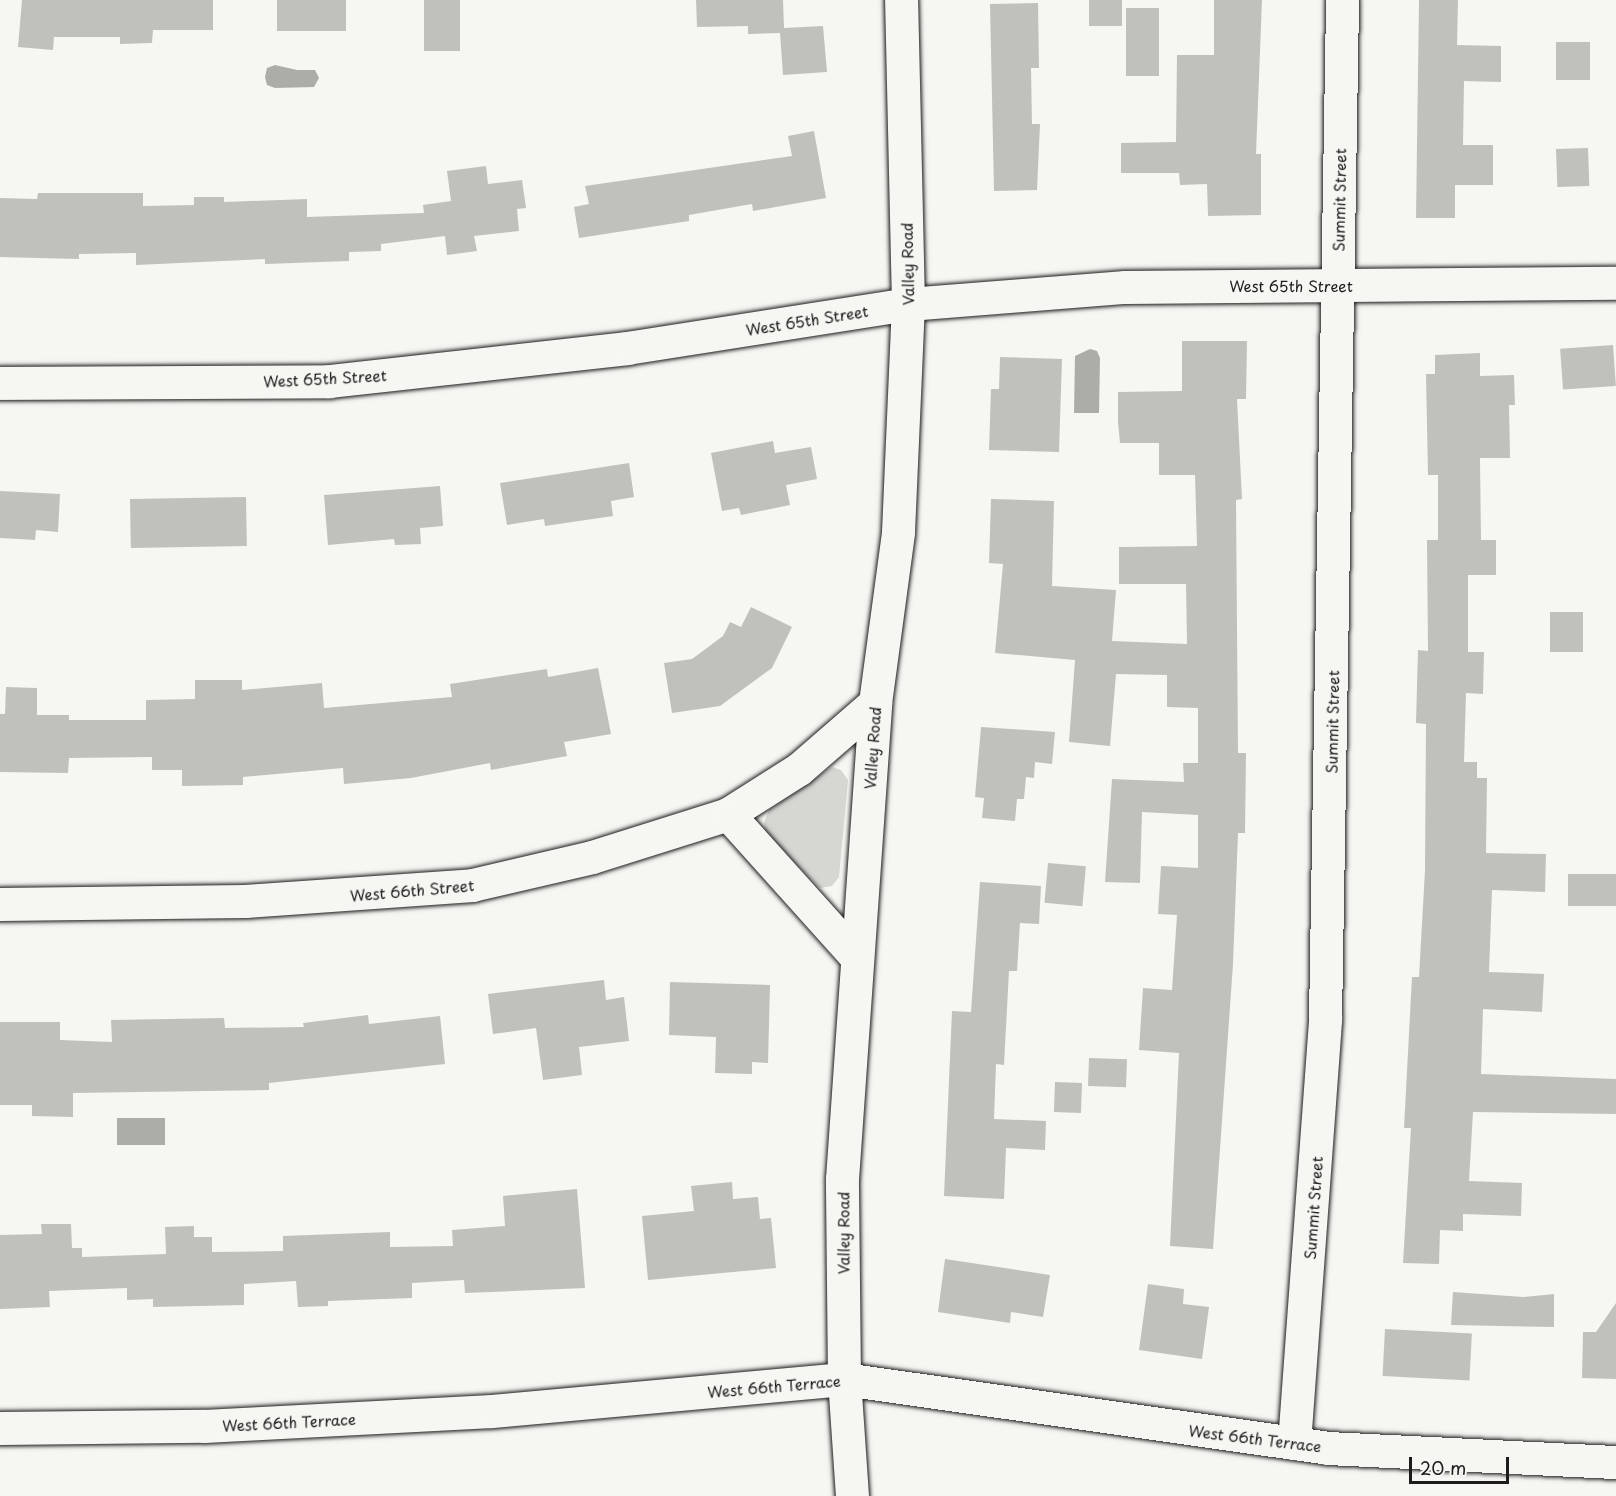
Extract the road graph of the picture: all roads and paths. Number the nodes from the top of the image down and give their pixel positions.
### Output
1 (902, 0) edge
2 (1342, 0) edge
3 (1616, 283) edge
4 (1338, 285) junction
5 (908, 304) junction
6 (0, 382) edge
7 (875, 703) junction
8 (728, 813) junction
9 (0, 904) edge
10 (857, 958) junction
11 (844, 1379) junction
12 (0, 1428) edge
13 (1294, 1443) junction
14 (1616, 1462) edge
15 (852, 1496) edge

1 - 5 street, Valley Road
2 - 4 street, Summit Street
3 - 4 street, West 65th Street
4 - 5 street, West 65th Street
4 - 13 street, Summit Street
5 - 6 street, West 65th Street
5 - 7 street, Valley Road
7 - 8 street, West 66th Street
7 - 10 street, Valley Road
8 - 9 street, West 66th Street
8 - 10 street
10 - 11 street, Valley Road
11 - 12 street, West 66th Terrace
11 - 13 street, West 66th Terrace
11 - 15 street, Valley Road
13 - 14 street, West 66th Terrace

